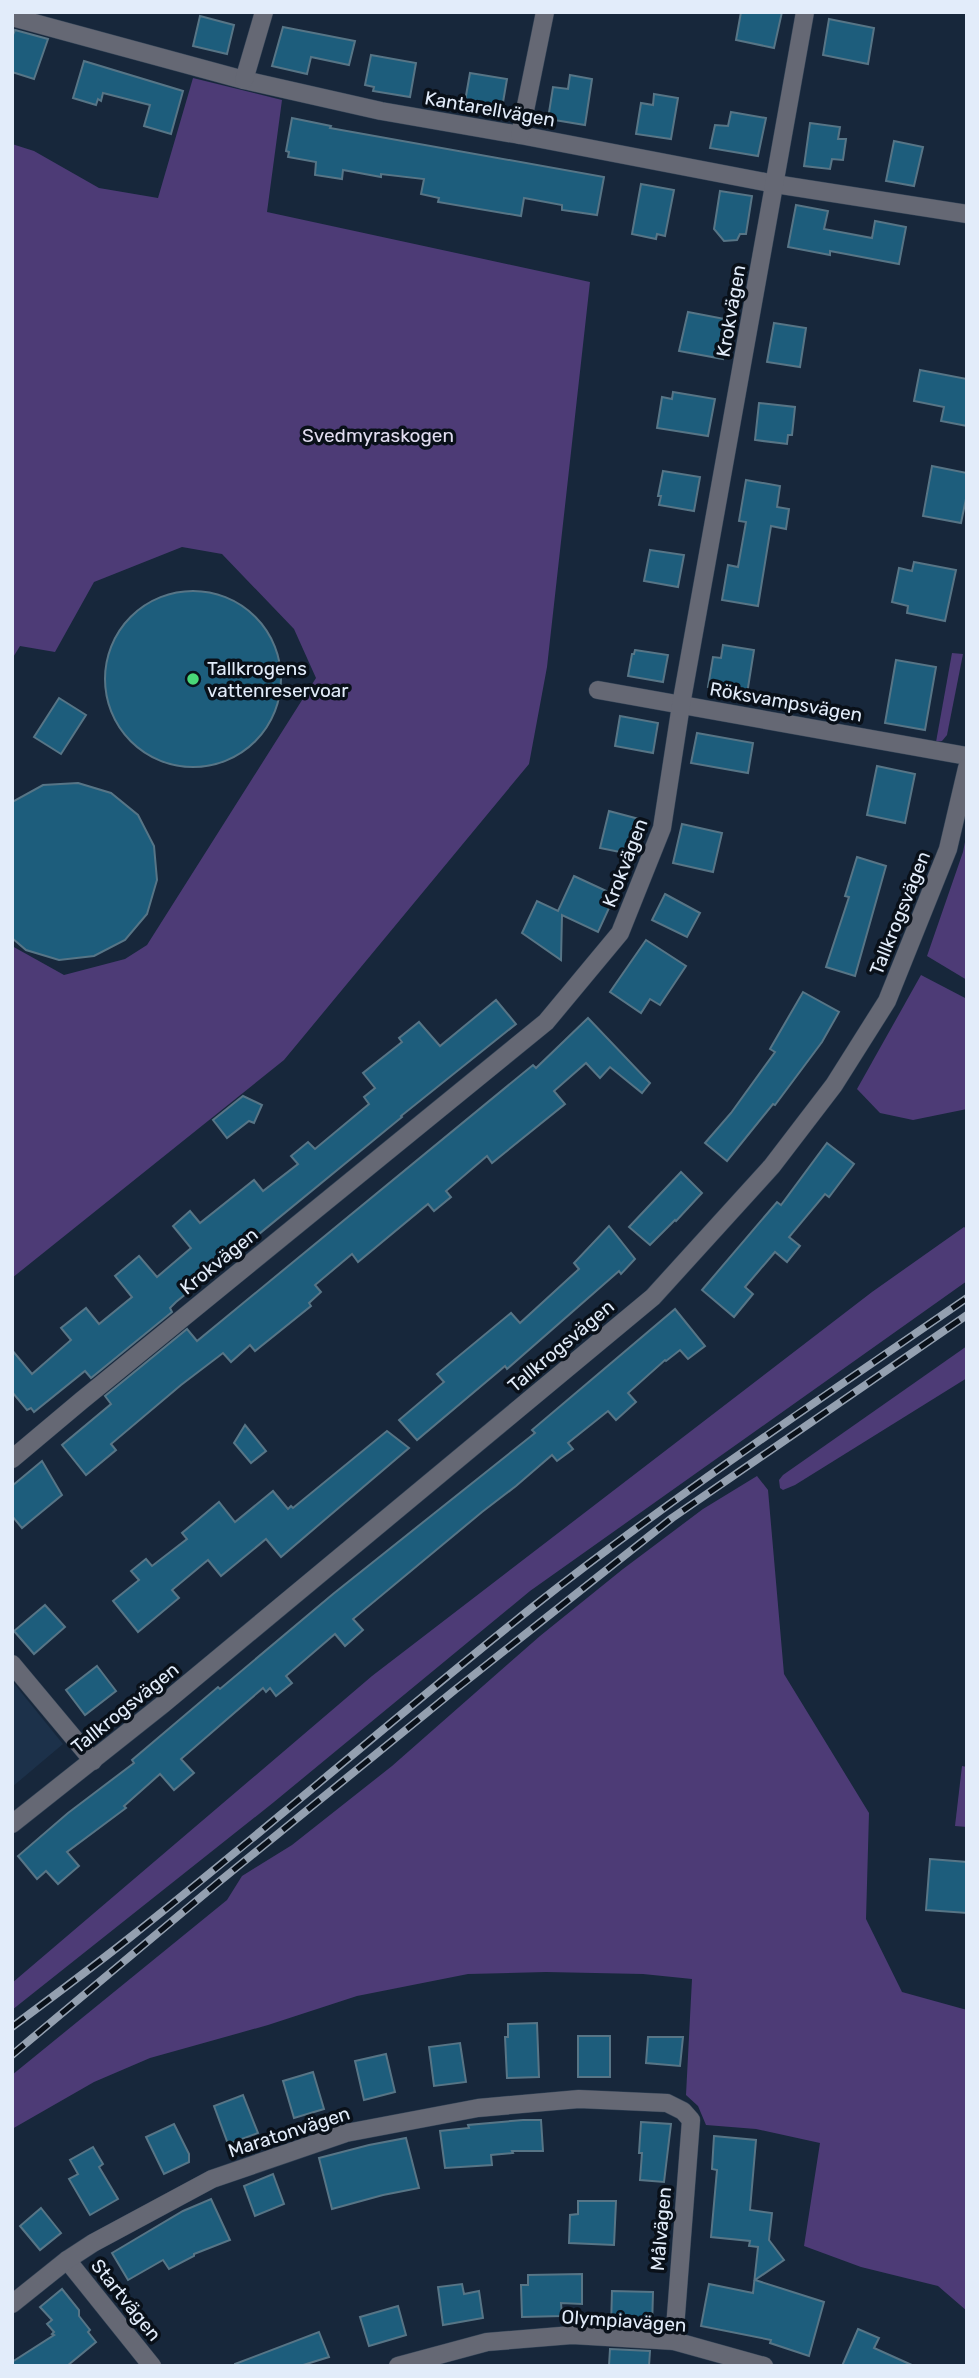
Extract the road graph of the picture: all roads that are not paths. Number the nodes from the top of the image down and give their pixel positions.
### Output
1 (264, 12) edge
2 (545, 12) edge
3 (805, 12) edge
4 (12, 17) edge
5 (244, 80) junction
6 (520, 135) junction
7 (775, 184) junction
8 (967, 215) edge
9 (598, 690) dead end
10 (681, 705) junction
11 (967, 756) edge
12 (967, 768) edge
13 (12, 1459) edge
14 (12, 1664) edge
15 (93, 1761) junction
16 (12, 1824) edge
17 (691, 2120) joint
18 (67, 2260) junction
19 (12, 2304) edge
20 (674, 2341) junction
21 (152, 2366) edge
22 (398, 2366) edge
23 (764, 2366) edge

1 - 5 street
2 - 6 street
3 - 7 street, Krokvägen
4 - 5 street, Kantarellvägen
5 - 6 street, Kantarellvägen
6 - 7 street, Kantarellvägen
7 - 8 street, Kantarellvägen
7 - 10 street, Krokvägen
9 - 10 street, Röksvampsvägen
10 - 11 street, Röksvampsvägen
10 - 13 street, Krokvägen
12 - 15 street, Tallkrogsvägen
14 - 15 street
15 - 16 street, Tallkrogsvägen
17 - 18 street, Maratonvägen
17 - 20 street, Målvägen
18 - 19 street, Maratonvägen
18 - 21 street, Startvägen
20 - 22 street, Olympiavägen
20 - 23 street, Olympiavägen

